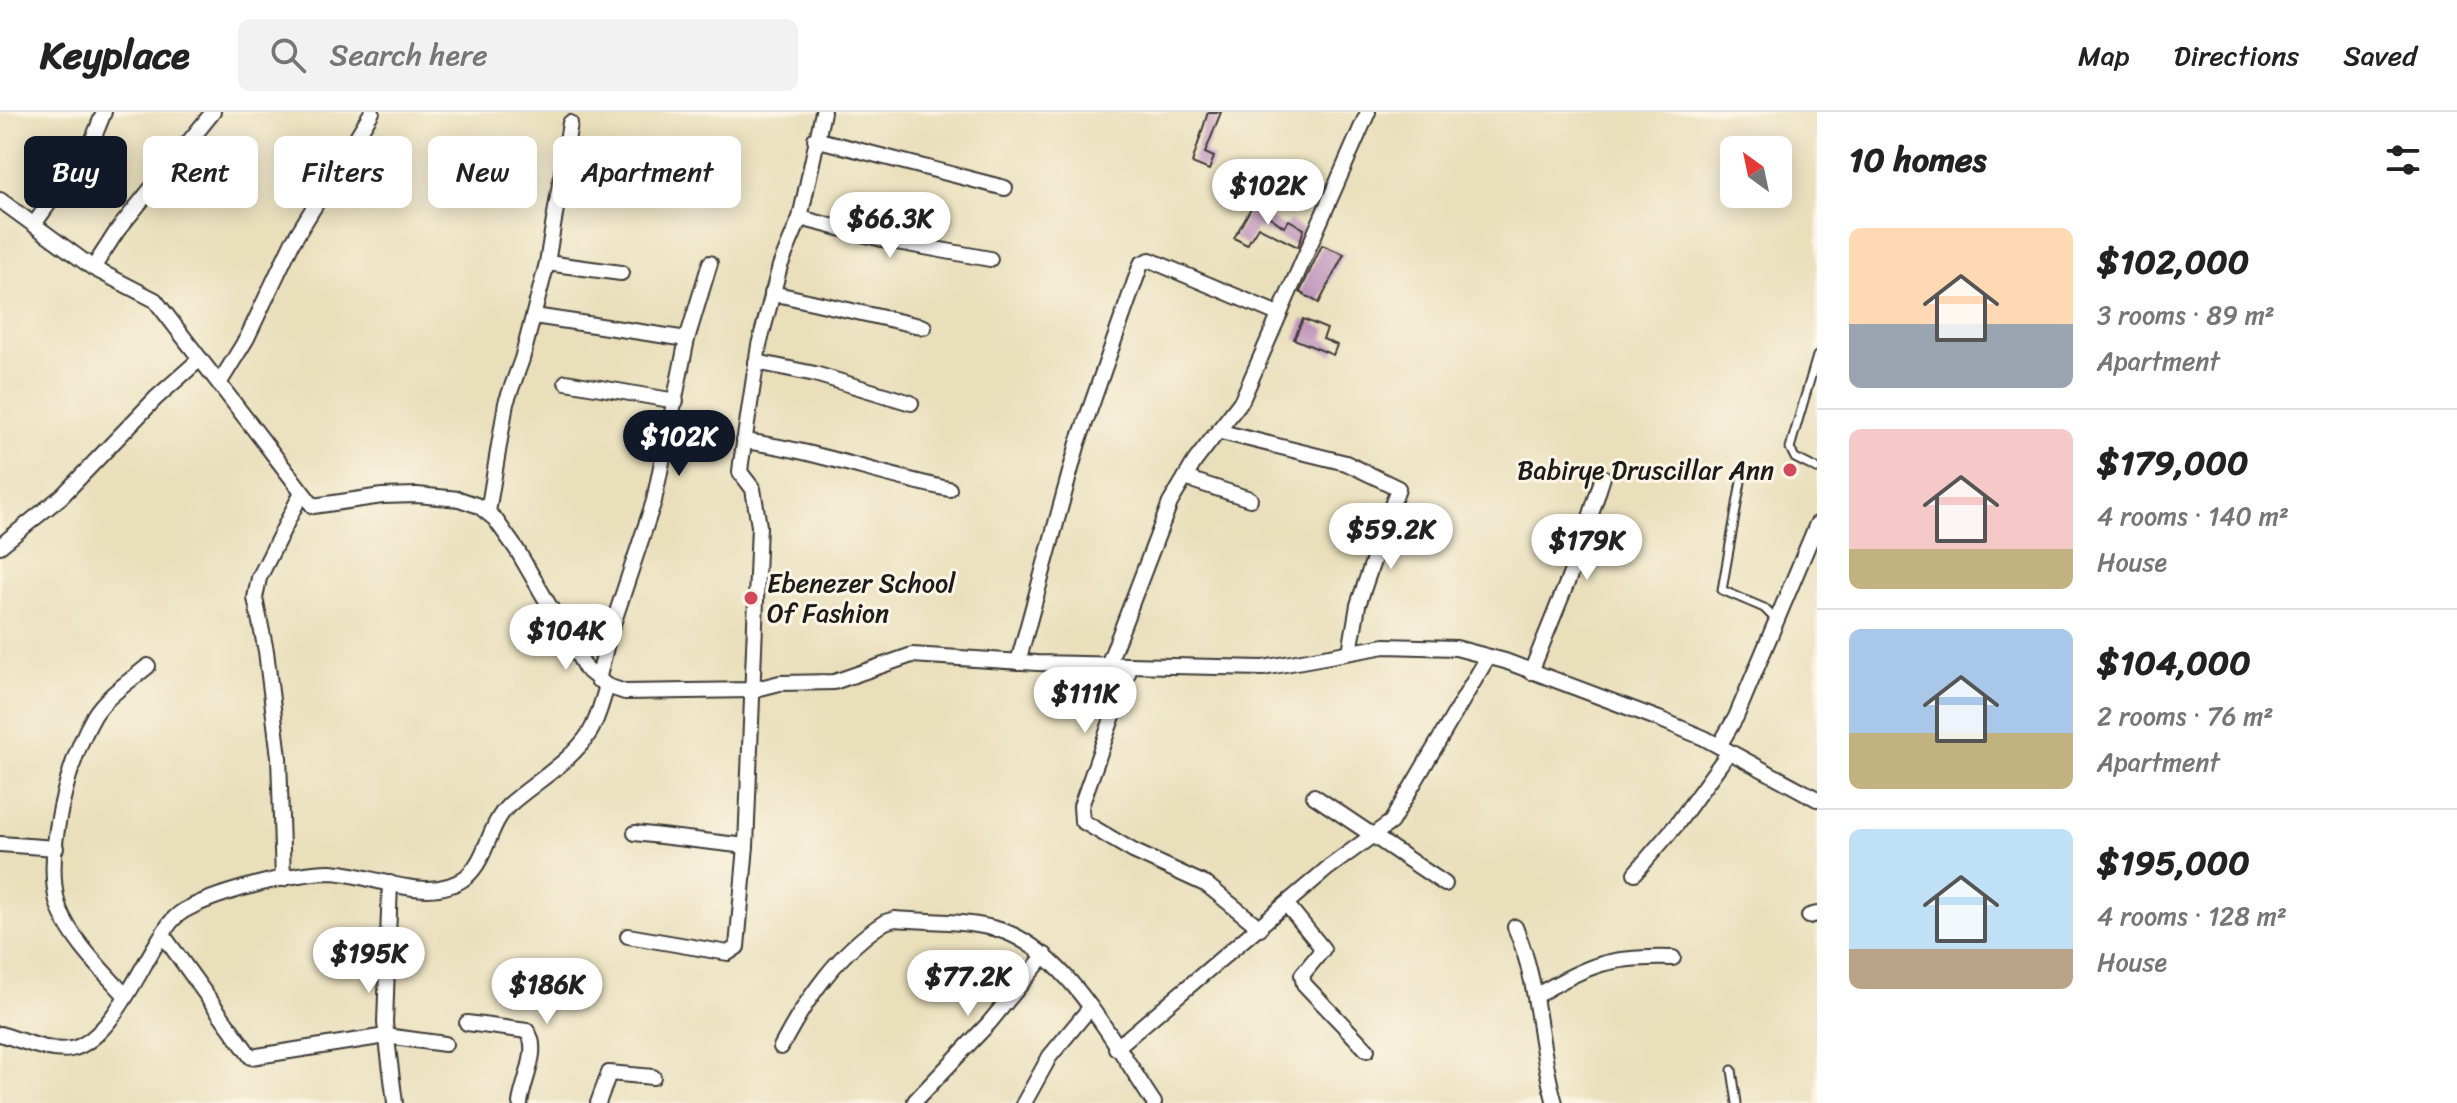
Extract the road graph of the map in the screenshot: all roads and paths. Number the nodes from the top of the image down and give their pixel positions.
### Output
1 (104, 112) edge
2 (213, 112) edge
3 (372, 112) edge
4 (823, 112) edge
5 (1368, 112) edge
6 (570, 123) dead end
7 (815, 139) junction
8 (1005, 188) dead end
9 (0, 200) edge
10 (800, 218) junction
11 (35, 223) junction
12 (990, 259) dead end
13 (547, 263) junction
14 (710, 263) dead end
15 (93, 268) junction
16 (621, 273) dead end
17 (772, 293) junction
18 (1278, 314) junction
19 (534, 316) junction
20 (924, 327) dead end
21 (687, 339) junction
22 (1817, 356) edge
23 (200, 359) junction
24 (756, 362) junction
25 (220, 382) junction
26 (566, 382) dead end
27 (676, 401) junction
28 (911, 403) dead end
29 (1221, 432) junction
30 (744, 441) junction
31 (1817, 469) edge
32 (1742, 476) dead end
33 (1603, 477) dead end
34 (1185, 478) junction
35 (949, 489) dead end
36 (301, 494) junction
37 (1250, 499) dead end
38 (488, 512) junction
39 (1817, 524) edge
40 (0, 546) edge
41 (1777, 622) junction
42 (1350, 652) junction
43 (1488, 657) junction
44 (1018, 662) junction
45 (1108, 665) junction
46 (1131, 665) junction
47 (148, 666) dead end
48 (1531, 672) junction
49 (602, 683) junction
50 (752, 690) junction
51 (1724, 749) junction
52 (1314, 796) dead end
53 (1817, 799) edge
54 (635, 833) dead end
55 (1370, 835) junction
56 (0, 844) edge
57 (746, 846) junction
58 (56, 848) junction
59 (1635, 873) dead end
60 (283, 879) junction
61 (390, 883) junction
62 (1445, 884) dead end
63 (1288, 906) junction
64 (1515, 927) dead end
65 (1260, 928) junction
66 (163, 935) junction
67 (628, 936) dead end
68 (1045, 955) junction
69 (1673, 958) dead end
70 (1537, 995) junction
71 (126, 996) junction
72 (1089, 1009) junction
73 (467, 1023) dead end
74 (0, 1034) edge
75 (386, 1036) junction
76 (445, 1044) dead end
77 (781, 1047) dead end
78 (1116, 1048) junction
79 (1367, 1050) dead end
80 (1732, 1070) dead end
81 (653, 1077) dead end
82 (915, 1101) edge
83 (395, 1103) edge
84 (520, 1103) edge
85 (598, 1103) edge
86 (1024, 1103) edge
87 (1154, 1103) edge
88 (1555, 1103) edge
89 (1737, 1103) edge

1 - 11 street
2 - 15 street
3 - 25 street
4 - 7 street
5 - 18 street
6 - 13 street
7 - 8 street
7 - 10 street
9 - 11 street
10 - 12 street
10 - 17 street
11 - 15 street
13 - 16 street
13 - 19 street
14 - 21 street
15 - 23 street
17 - 20 street
17 - 24 street
18 - 29 street
18 - 44 street
19 - 21 street
19 - 38 street
21 - 27 street
22 - 31 lane
23 - 25 street
23 - 40 street
24 - 28 street
24 - 30 street
25 - 36 street
26 - 27 street
27 - 49 street
29 - 34 street
29 - 42 street
30 - 35 street
30 - 50 street
32 - 41 lane
33 - 48 street
34 - 37 street
34 - 45 street
36 - 38 street
36 - 60 street
38 - 49 street
39 - 41 street
41 - 51 street
42 - 43 street
42 - 46 street
43 - 48 street
43 - 55 street
44 - 45 street
44 - 50 street
45 - 46 street
46 - 65 street
47 - 58 street
48 - 51 street
49 - 50 street
49 - 61 street
50 - 57 street
51 - 53 street
51 - 59 street
52 - 55 street
54 - 57 street
55 - 62 street
55 - 63 street
56 - 58 street
57 - 67 street
58 - 71 street
60 - 61 street
60 - 66 street
61 - 75 street
63 - 65 street
63 - 79 street
64 - 70 street
65 - 78 street
66 - 71 street
66 - 75 street
68 - 72 street
68 - 77 street
68 - 82 street
69 - 70 street
70 - 88 street
71 - 74 street
72 - 78 street
72 - 86 street
73 - 84 street
75 - 76 street
75 - 83 street
78 - 87 street
80 - 89 lane
81 - 85 street

